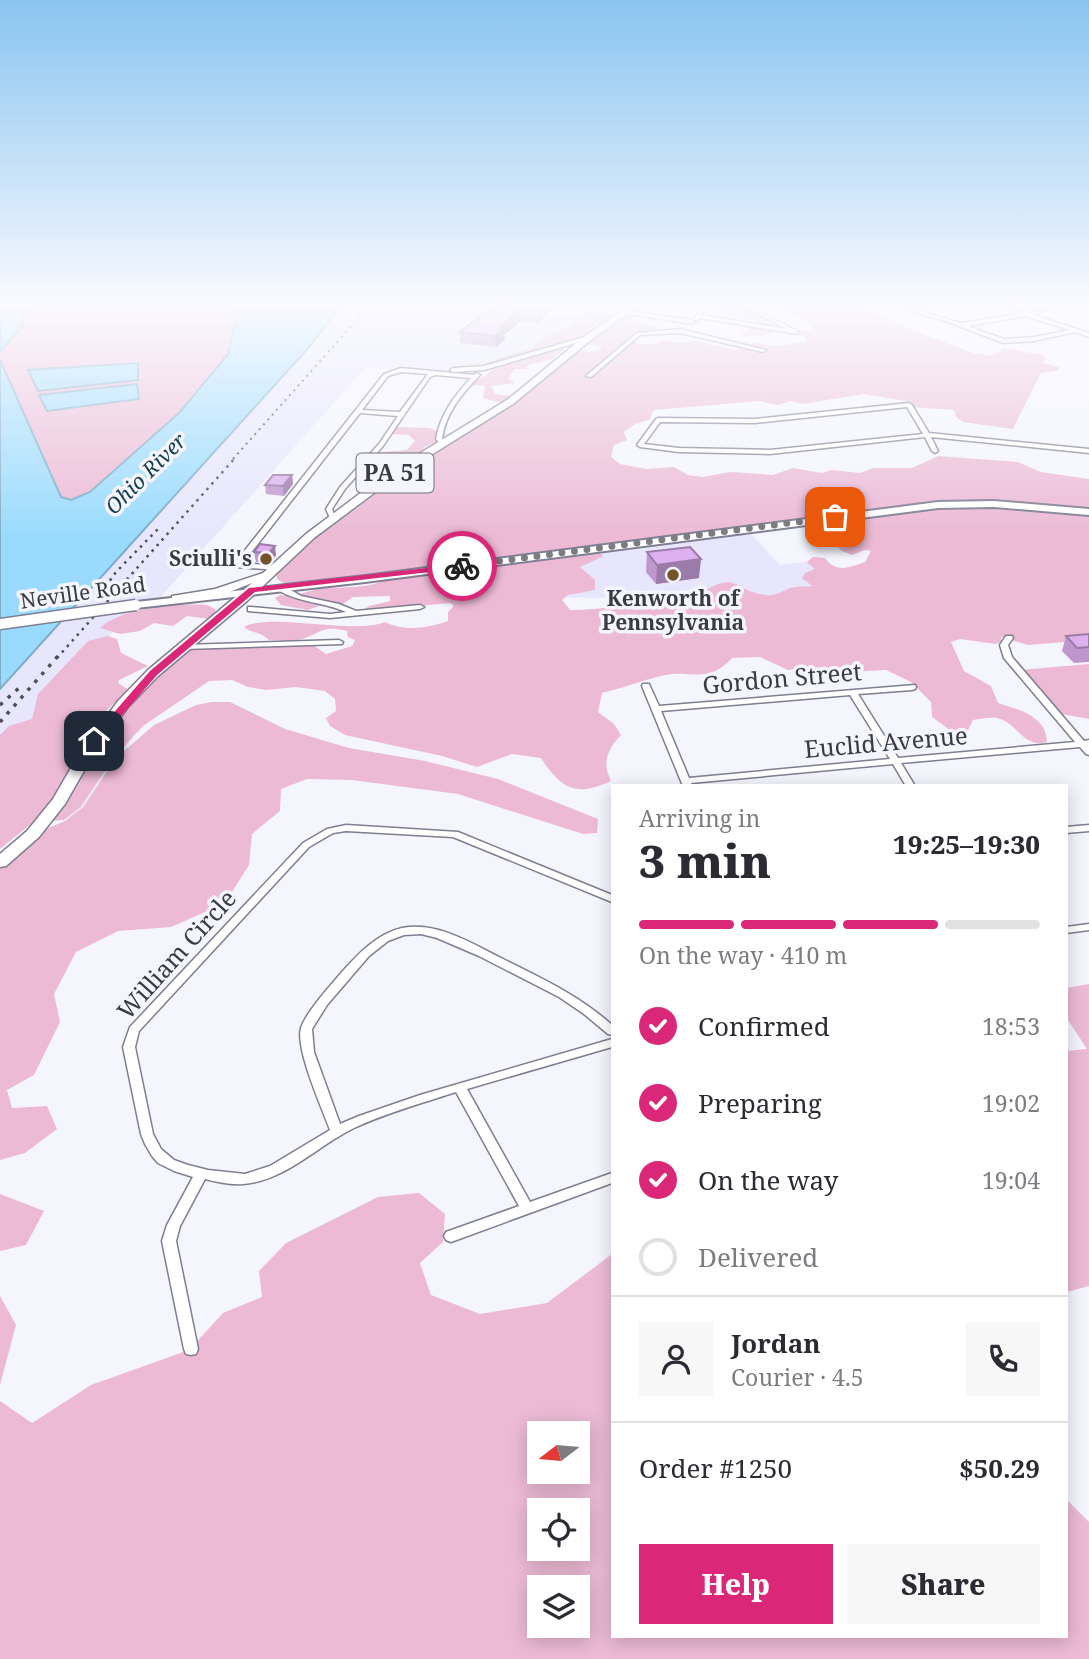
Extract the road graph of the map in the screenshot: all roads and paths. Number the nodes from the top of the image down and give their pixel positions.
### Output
1 (381, 381) edge
2 (426, 381) edge
3 (470, 381) edge
4 (535, 381) edge
5 (472, 386) dead end
6 (357, 411) junction
7 (402, 414) junction
8 (448, 416) junction
9 (926, 435) junction
10 (443, 444) junction
11 (935, 451) dead end
12 (1089, 451) edge
13 (1089, 512) edge
14 (332, 517) junction
15 (273, 570) junction
16 (281, 588) junction
17 (252, 590) junction
18 (181, 601) junction
19 (420, 607) dead end
20 (251, 609) dead end
21 (354, 614) junction
22 (219, 620) junction
23 (0, 626) edge
24 (1009, 638) dead end
25 (339, 642) dead end
26 (184, 647) junction
27 (646, 686) dead end
28 (912, 687) dead end
29 (852, 692) junction
30 (656, 709) junction
31 (1085, 743) edge
32 (1089, 752) edge
33 (896, 761) junction
34 (687, 784) edge
35 (910, 784) edge
36 (1089, 828) edge
37 (1068, 830) edge
38 (0, 862) edge
39 (611, 899) edge
40 (1089, 927) edge
41 (1068, 930) edge
42 (611, 1030) edge
43 (611, 1043) edge
44 (460, 1088) junction
45 (335, 1130) junction
46 (202, 1174) junction
47 (611, 1178) edge
48 (527, 1209) junction
49 (451, 1236) dead end
50 (191, 1349) dead end

1 - 6 street
2 - 7 street
3 - 8 street
4 - 10 main road, PA 51
5 - 8 street
6 - 7 street
6 - 15 street
7 - 14 street
8 - 10 street
9 - 9 street
9 - 11 street
9 - 12 street
10 - 14 main road, PA 51
13 - 16 street, Neville Road
14 - 15 main road, PA 51
15 - 17 main road, PA 51
15 - 18 main road
16 - 17 street, Neville Road
16 - 21 street
17 - 18 street, Neville Road
17 - 22 main road, PA 51
18 - 22 main road
18 - 23 street, Neville Road, bridge
19 - 21 street
20 - 21 street
22 - 26 main road, PA 51
24 - 31 street
25 - 26 street
26 - 38 main road, PA 51
27 - 30 street
28 - 29 street, Gordon Street
29 - 30 street, Gordon Street
29 - 33 street
30 - 34 street
31 - 32 street
31 - 33 street, Euclid Avenue
33 - 34 street, Euclid Avenue
33 - 35 street
36 - 37 street
39 - 46 street, William Circle
40 - 41 street
42 - 45 street
43 - 44 street, William Circle
44 - 45 street, William Circle
44 - 48 street
45 - 46 street, William Circle
46 - 50 street
47 - 48 street
48 - 49 street

